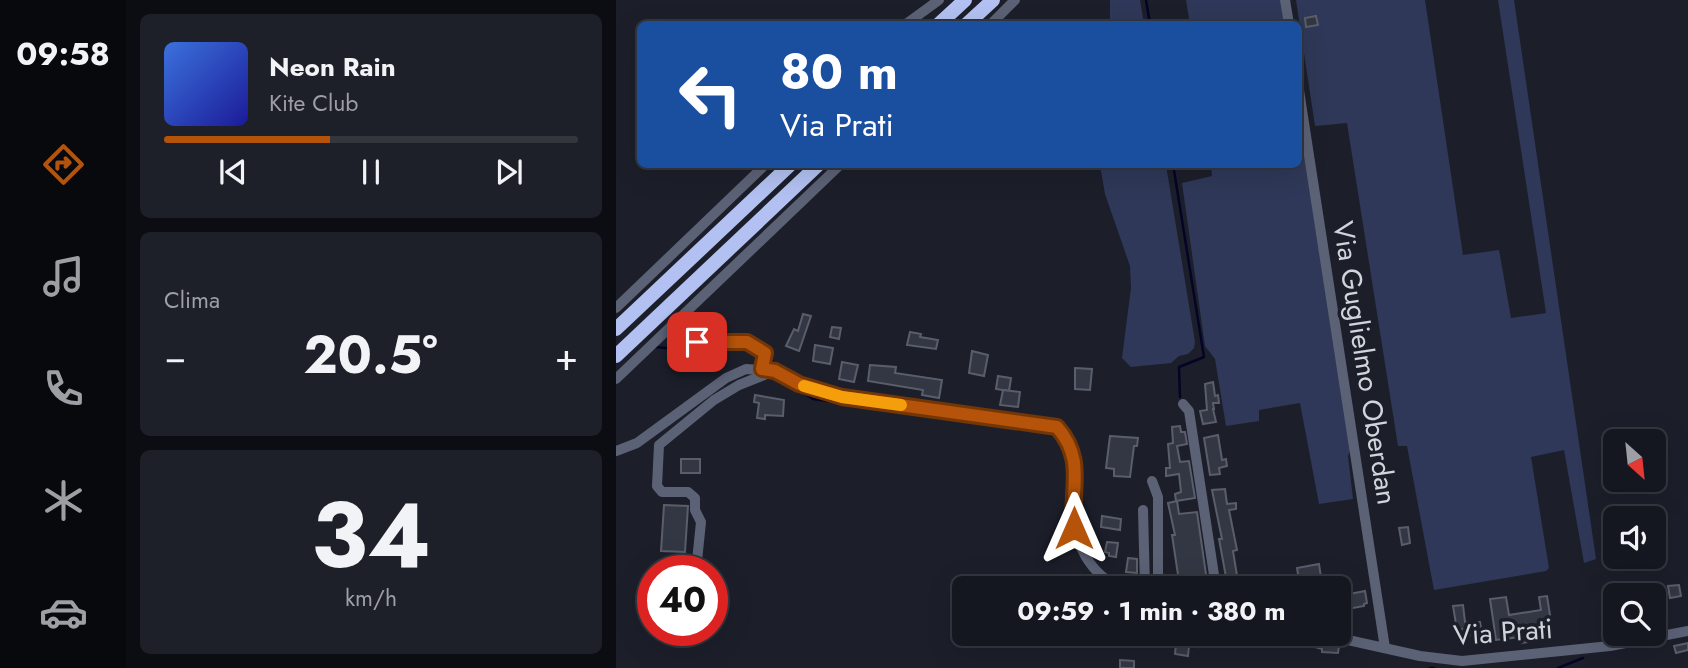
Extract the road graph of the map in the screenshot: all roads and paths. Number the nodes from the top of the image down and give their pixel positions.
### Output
1 (939, 0) edge
2 (965, 0) edge
3 (993, 0) edge
4 (1015, 0) edge
5 (1285, 0) edge
6 (910, 21) edge
7 (942, 21) edge
8 (970, 21) edge
9 (994, 21) edge
10 (1288, 21) edge
11 (1302, 110) edge
12 (762, 168) edge
13 (787, 168) edge
14 (815, 168) edge
15 (837, 168) edge
16 (616, 308) edge
17 (616, 329) edge
18 (697, 342) dead end
19 (616, 356) edge
20 (762, 369) junction
21 (775, 371) junction
22 (616, 379) edge
23 (1183, 404) dead end
24 (616, 451) edge
25 (1152, 481) dead end
26 (1143, 510) dead end
27 (698, 555) edge
28 (1102, 576) edge
29 (1145, 576) edge
30 (1158, 576) edge
31 (1214, 576) edge
32 (1688, 631) edge
33 (1351, 641) edge
34 (1385, 648) junction

1 - 6 street
2 - 7 highway
3 - 8 highway
4 - 9 street
5 - 10 street
11 - 34 street, Via Guglielmo Oberdan
12 - 16 street
13 - 17 highway
14 - 19 highway
15 - 22 street
18 - 20 street
20 - 21 street
20 - 24 street
21 - 27 street
21 - 28 street
23 - 31 street
25 - 30 street
26 - 29 street
32 - 34 street, Via Prati
33 - 34 street, Via Prati

